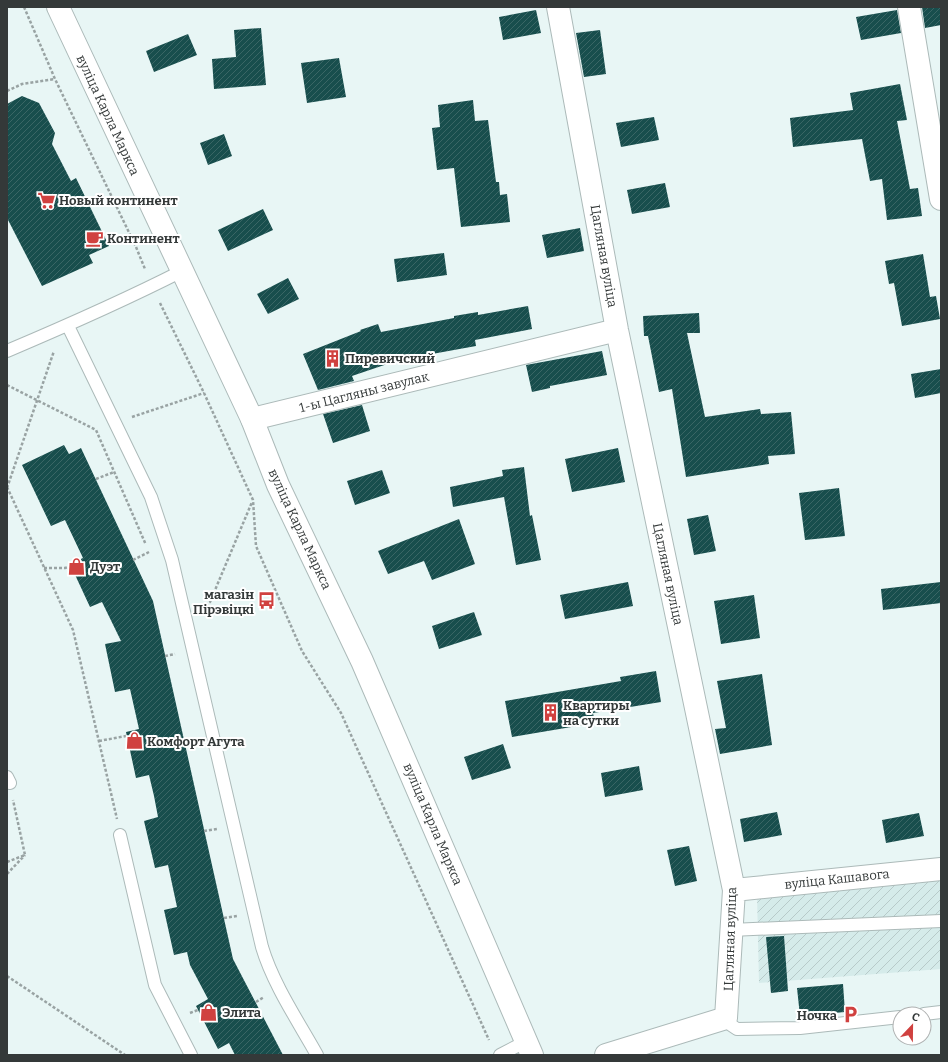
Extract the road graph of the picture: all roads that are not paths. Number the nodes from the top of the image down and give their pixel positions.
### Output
1 (58, 7) edge
2 (558, 7) edge
3 (909, 7) edge
4 (941, 199) edge
5 (182, 271) junction
6 (65, 327) junction
7 (617, 330) junction
8 (7, 351) edge
9 (252, 419) junction
10 (120, 835) road end
11 (941, 869) edge
12 (734, 890) junction
13 (941, 921) edge
14 (731, 930) junction
15 (726, 1018) junction
16 (892, 1018) edge
17 (530, 1048) edge
18 (191, 1055) edge
19 (317, 1055) edge
20 (500, 1055) edge
21 (606, 1055) edge

1 - 5 street, вуліца Карла Маркса
2 - 7 street, Цагляная вуліца
3 - 4 street
5 - 6 lane
5 - 9 street, вуліца Карла Маркса
6 - 8 lane
6 - 19 lane
7 - 9 street, 1-ы Цагляны завулак
7 - 12 street, Цагляная вуліца
9 - 17 street, вуліца Карла Маркса
10 - 18 lane
11 - 12 street, вуліца Кашавога
12 - 14 street, Цагляная вуліца
13 - 14 lane
14 - 15 street, Цагляная вуліца
15 - 16 lane
15 - 21 street
17 - 20 lane

